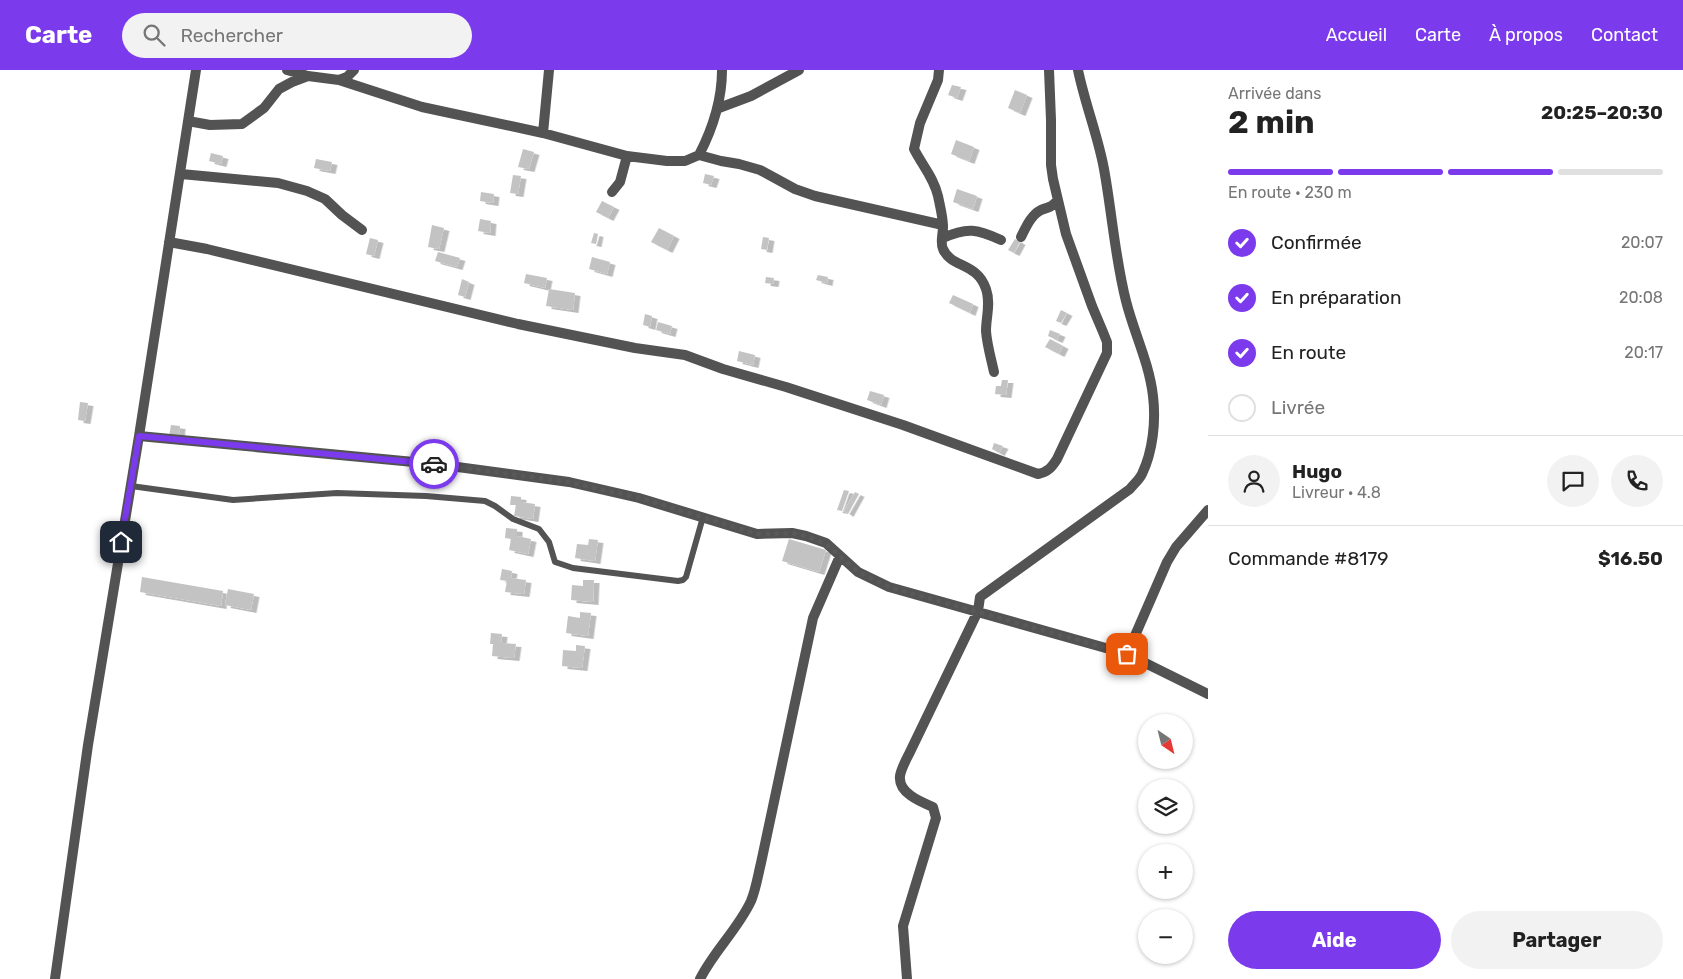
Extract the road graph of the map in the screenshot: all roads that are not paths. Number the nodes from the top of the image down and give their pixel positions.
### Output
1 (196, 70) edge
2 (287, 70) edge
3 (354, 70) edge
4 (549, 70) edge
5 (722, 70) edge
6 (799, 70) edge
7 (939, 70) edge
8 (1049, 70) edge
9 (1078, 70) edge
10 (308, 76) junction
11 (340, 80) junction
12 (719, 108) junction
13 (188, 121) junction
14 (543, 133) junction
15 (699, 155) junction
16 (627, 156) junction
17 (181, 174) junction
18 (612, 192) dead end
19 (1058, 200) junction
20 (943, 225) junction
21 (362, 230) dead end
22 (1021, 236) dead end
23 (943, 238) junction
24 (1001, 240) dead end
25 (169, 242) junction
26 (994, 372) dead end
27 (139, 436) junction
28 (131, 486) junction
29 (1208, 510) edge
30 (703, 517) junction
31 (840, 556) junction
32 (978, 611) junction
33 (1127, 654) junction
34 (1208, 694) edge
35 (55, 979) edge
36 (700, 979) edge
37 (907, 979) edge

1 - 13 street
2 - 10 street
3 - 11 street
4 - 14 street
5 - 12 street
6 - 12 street
7 - 20 street
8 - 19 street
9 - 32 street
10 - 11 street
10 - 13 street
11 - 14 street
12 - 15 street
13 - 17 street
14 - 16 street
15 - 16 street
15 - 20 street
16 - 18 street
17 - 21 street
17 - 25 street
19 - 22 street
19 - 25 street
20 - 23 street
23 - 24 street
23 - 26 street
25 - 27 street
27 - 28 street
27 - 30 street
28 - 30 lane
28 - 35 street
29 - 33 street
30 - 31 street
31 - 32 street
31 - 36 street
32 - 33 street
32 - 37 street
33 - 34 street

